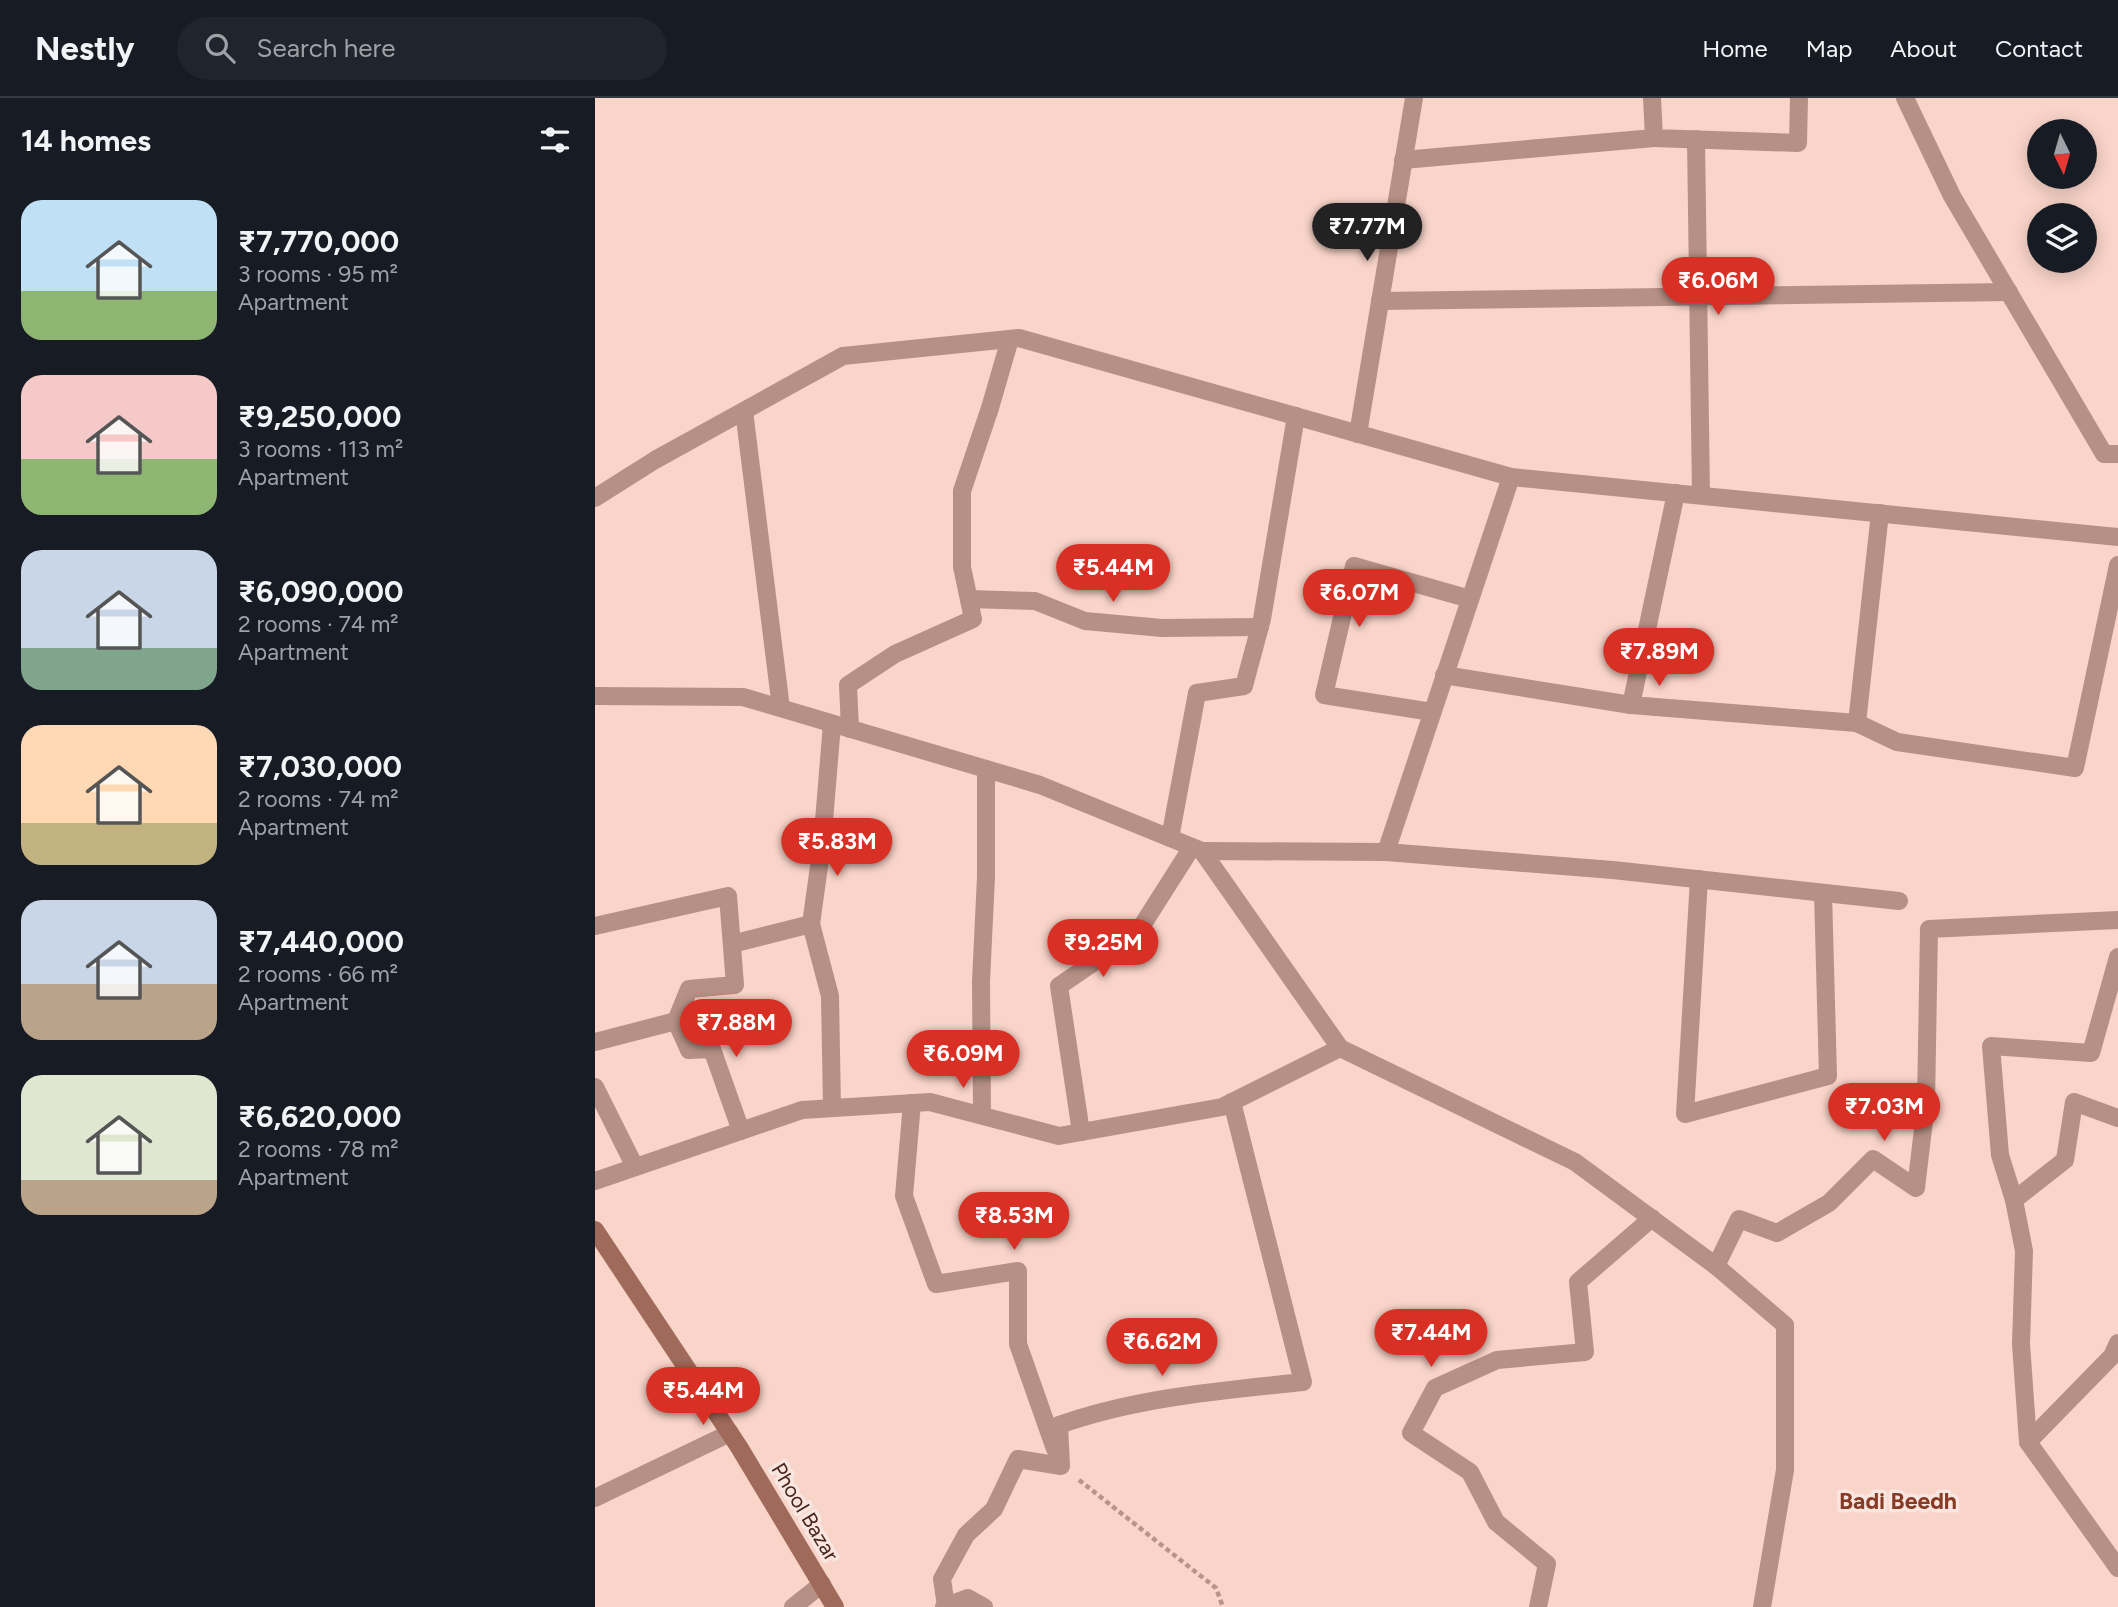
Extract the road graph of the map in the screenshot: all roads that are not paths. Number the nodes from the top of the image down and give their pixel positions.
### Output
1 (1414, 98) edge
2 (1652, 98) edge
3 (1799, 98) edge
4 (1905, 98) edge
5 (1654, 138) junction
6 (1696, 139) junction
7 (1403, 160) junction
8 (2008, 292) junction
9 (1698, 296) junction
10 (1380, 301) junction
11 (1010, 339) junction
12 (744, 411) junction
13 (1296, 416) junction
14 (1358, 434) junction
15 (2118, 454) edge
16 (1511, 477) junction
17 (1676, 493) junction
18 (1701, 495) junction
19 (595, 498) edge
20 (1880, 513) junction
21 (2118, 537) edge
22 (2118, 565) edge
23 (968, 599) junction
24 (1470, 599) junction
25 (1260, 627) junction
26 (1444, 675) junction
27 (596, 691) edge
28 (1631, 705) junction
29 (781, 708) junction
30 (1432, 712) junction
31 (1857, 723) junction
32 (832, 724) junction
33 (850, 729) junction
34 (986, 769) junction
35 (1170, 838) junction
36 (1197, 849) junction
37 (1386, 852) junction
38 (1699, 879) junction
39 (1823, 893) junction
40 (1899, 901) dead end
41 (2118, 920) edge
42 (810, 924) junction
43 (595, 926) edge
44 (731, 944) junction
45 (2118, 957) edge
46 (676, 1021) junction
47 (595, 1042) edge
48 (1340, 1048) junction
49 (595, 1087) edge
50 (1232, 1102) junction
51 (912, 1103) junction
52 (832, 1108) junction
53 (982, 1115) junction
54 (2118, 1118) edge
55 (741, 1131) junction
56 (1081, 1132) junction
57 (635, 1167) junction
58 (595, 1181) edge
59 (2014, 1200) junction
60 (1652, 1218) junction
61 (595, 1230) edge
62 (1716, 1266) junction
63 (2118, 1343) edge
64 (730, 1433) junction
65 (2028, 1441) junction
66 (1061, 1466) junction
67 (595, 1498) edge
68 (2118, 1568) edge
69 (821, 1584) junction
70 (793, 1607) edge
71 (835, 1607) edge
72 (945, 1607) edge
73 (984, 1607) edge
74 (1538, 1607) edge
75 (1762, 1607) edge

1 - 7 street
2 - 5 street
3 - 6 street
4 - 8 street
5 - 6 street
5 - 7 street
6 - 9 street
7 - 10 street
8 - 9 street
8 - 15 street
9 - 10 street
9 - 18 street
10 - 14 street
11 - 12 street
11 - 13 street
11 - 23 street
12 - 19 street
12 - 29 street
13 - 14 street
13 - 25 street
14 - 16 street
16 - 17 street
16 - 24 street
17 - 18 street
17 - 28 street
18 - 20 street
20 - 21 street
20 - 31 street
22 - 31 street
23 - 25 street
23 - 33 street
24 - 26 street
24 - 30 street
25 - 35 street
26 - 28 street
26 - 30 street
27 - 29 street
28 - 31 street
29 - 32 street
30 - 37 street
32 - 33 street
32 - 42 street
33 - 34 street
34 - 35 street
34 - 53 street
35 - 36 street
36 - 37 street
36 - 48 street
36 - 56 street
37 - 38 street
38 - 39 street
38 - 39 street
39 - 40 street
41 - 62 street
42 - 44 street
42 - 52 street
43 - 44 street
44 - 46 street
45 - 59 street
46 - 47 street
46 - 55 street
48 - 50 street
48 - 60 street
49 - 57 street
50 - 56 street
50 - 66 street
51 - 52 street
51 - 53 street
51 - 66 street
52 - 55 street
53 - 56 street
54 - 59 street
55 - 57 street
57 - 58 street
59 - 65 street
60 - 62 street
60 - 74 street
61 - 64 street, Phool Bazar
62 - 75 street
63 - 65 street
64 - 67 street
64 - 69 street, Phool Bazar
65 - 68 street
66 - 72 street
69 - 70 street
69 - 71 street, Phool Bazar
72 - 73 street

